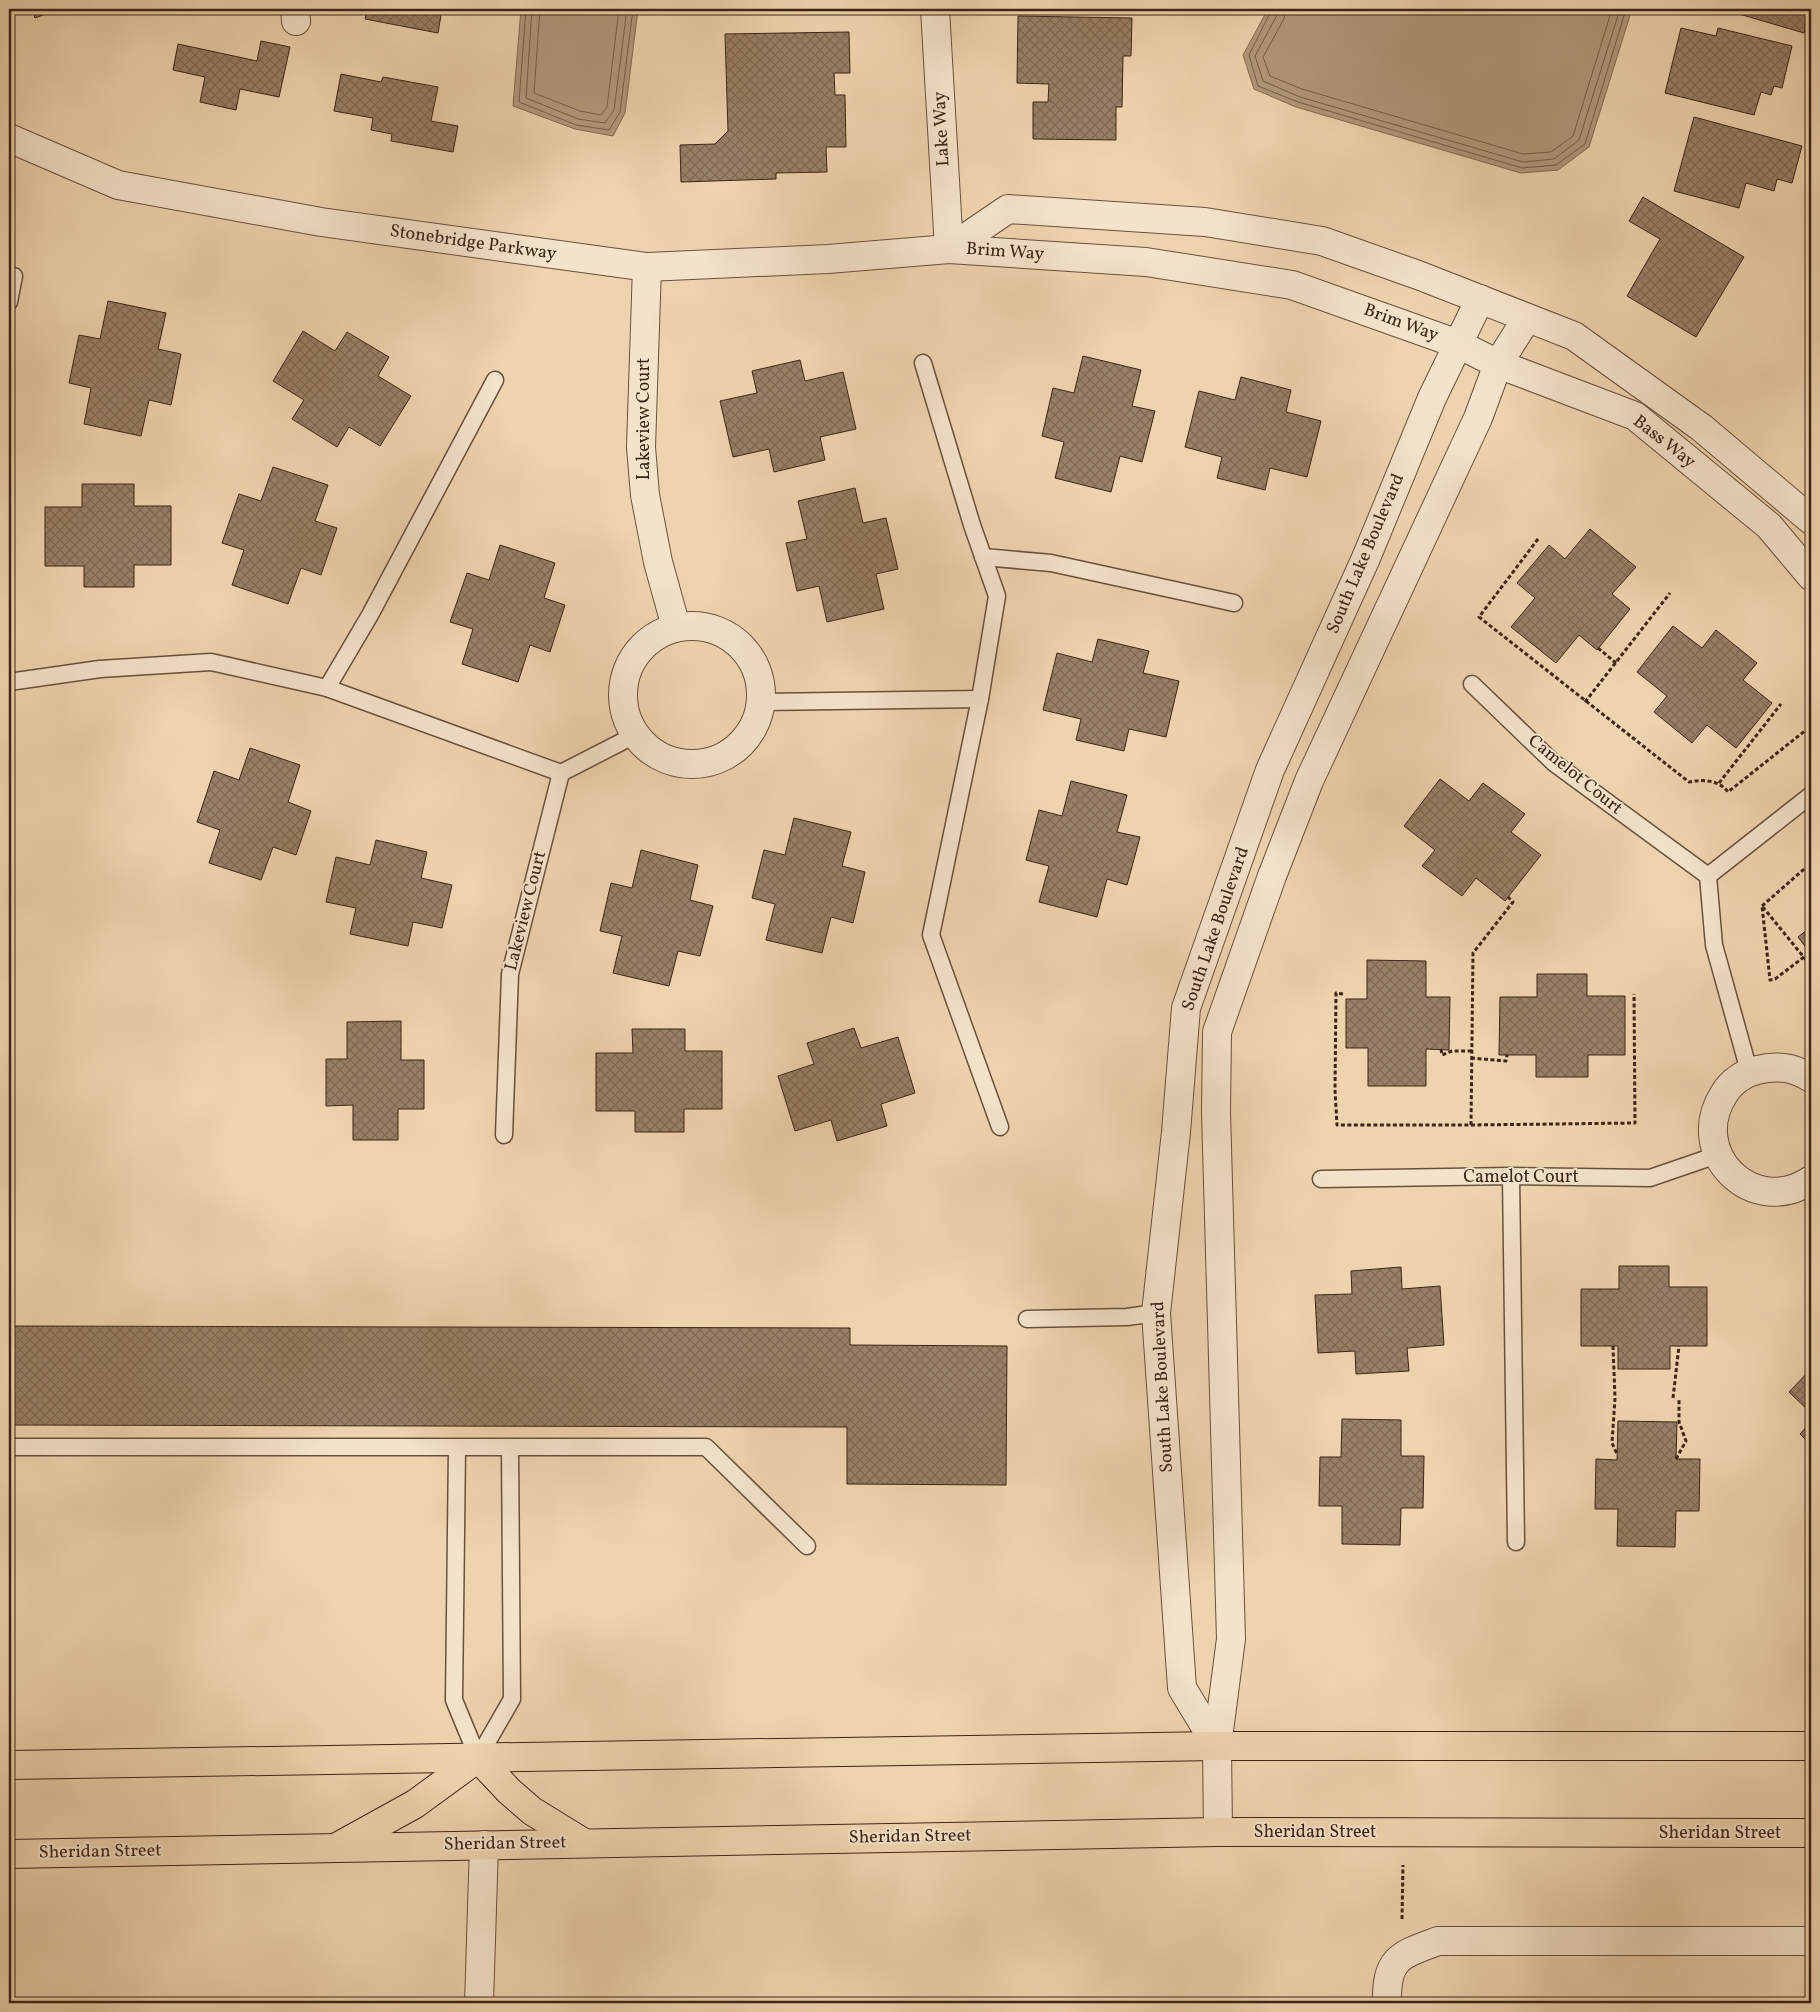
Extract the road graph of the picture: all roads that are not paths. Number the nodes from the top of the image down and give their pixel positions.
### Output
1 (935, 9) edge
2 (9, 138) edge
3 (949, 249) junction
4 (647, 267) junction
5 (14, 276) dead end
6 (1468, 294) junction
7 (9, 302) edge
8 (1527, 318) junction
9 (1458, 344) junction
10 (923, 363) dead end
11 (1498, 364) junction
12 (495, 380) dead end
13 (1811, 520) edge
14 (983, 557) junction
15 (1811, 576) edge
16 (1234, 603) dead end
17 (676, 627) junction
18 (9, 682) edge
19 (1472, 684) dead end
20 (327, 688) junction
21 (980, 699) junction
22 (761, 702) junction
23 (635, 735) junction
24 (561, 773) junction
25 (1811, 795) edge
26 (1708, 876) junction
27 (1750, 1071) junction
28 (1811, 1078) edge
29 (1000, 1127) dead end
30 (504, 1135) dead end
31 (1717, 1155) junction
32 (1511, 1176) junction
33 (1321, 1179) dead end
34 (1810, 1183) edge
35 (1156, 1313) junction
36 (1027, 1319) dead end
37 (9, 1447) edge
38 (457, 1448) junction
39 (510, 1449) junction
40 (1516, 1542) dead end
41 (807, 1546) dead end
42 (1217, 1746) junction
43 (1811, 1746) edge
44 (478, 1758) junction
45 (9, 1765) edge
46 (1218, 1832) junction
47 (1811, 1834) edge
48 (584, 1843) junction
49 (484, 1845) junction
50 (336, 1848) junction
51 (9, 1854) edge
52 (1811, 1941) edge
53 (479, 2003) edge
54 (1387, 2003) edge

1 - 3 street, Lake Way
2 - 4 street, Stonebridge Parkway
3 - 4 street, Stonebridge Parkway
3 - 6 street, Brim Way
3 - 9 street, Brim Way
4 - 17 street, Lakeview Court
5 - 7 lane
6 - 8 street, Bass Way
6 - 9 street, South Lake Boulevard
8 - 11 street, South Lake Boulevard
8 - 13 street, Bass Way
9 - 11 street, Bass Way
9 - 35 street, South Lake Boulevard
10 - 14 lane
11 - 15 street, Bass Way
11 - 42 street, South Lake Boulevard
12 - 20 lane
14 - 16 lane
14 - 21 lane
17 - 22 street
17 - 23 street
18 - 20 lane
19 - 26 lane, Camelot Court
20 - 24 lane
21 - 22 lane
21 - 29 lane
22 - 23 street
23 - 24 lane
24 - 30 lane, Lakeview Court
25 - 26 lane
26 - 27 lane
27 - 28 street
27 - 31 street
31 - 32 lane, Camelot Court
31 - 34 street
32 - 33 lane, Camelot Court
32 - 40 lane
35 - 36 lane
35 - 42 street, South Lake Boulevard
37 - 38 lane
38 - 39 lane
38 - 44 lane
39 - 41 lane
39 - 44 lane
42 - 43 main road
42 - 44 main road
42 - 46 street, South Lake Boulevard
44 - 45 main road
44 - 48 main road
44 - 50 main road
46 - 47 main road, Sheridan Street
46 - 48 main road, Sheridan Street
48 - 49 main road, Sheridan Street
49 - 50 main road, Sheridan Street
49 - 53 street
50 - 51 main road, Sheridan Street
52 - 54 street

